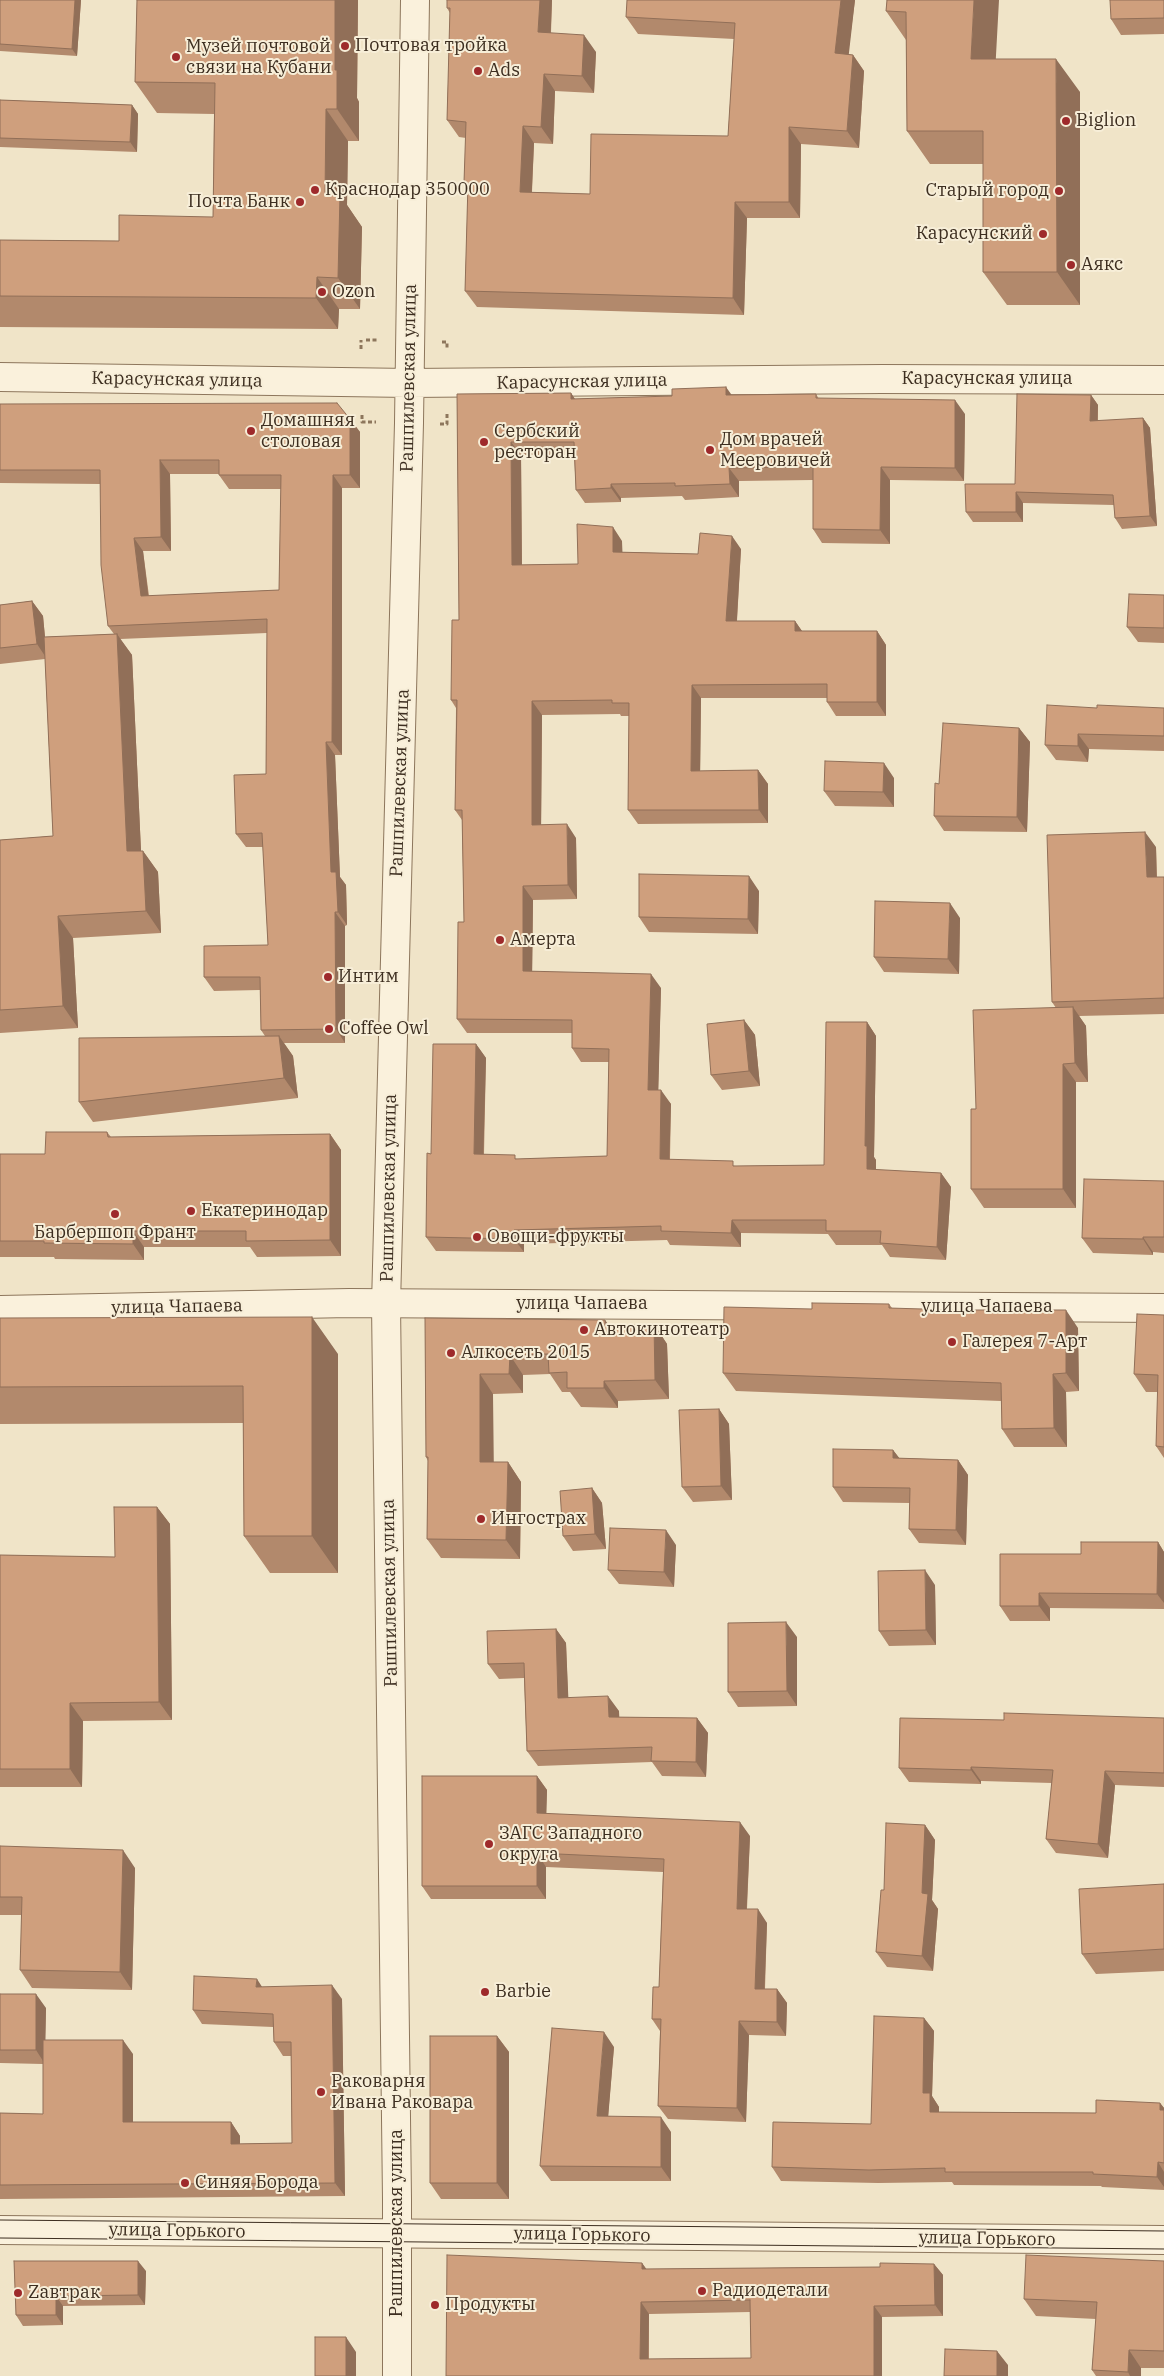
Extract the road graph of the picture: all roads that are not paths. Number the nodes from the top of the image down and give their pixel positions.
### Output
1 (414, 0) edge
2 (0, 377) edge
3 (1164, 380) edge
4 (409, 383) junction
5 (386, 1304) junction
6 (1164, 1308) edge
7 (0, 1310) edge
8 (0, 2230) edge
9 (397, 2233) junction
10 (1164, 2240) edge
11 (397, 2376) edge

1 - 4 street, Рашпилевская улица
2 - 4 street, Карасунская улица
3 - 4 street, Карасунская улица
4 - 5 street, Рашпилевская улица
5 - 6 street, улица Чапаева
5 - 7 street, улица Чапаева
5 - 9 street, Рашпилевская улица
8 - 9 street, улица Горького
9 - 10 street, улица Горького
9 - 11 street, Рашпилевская улица

